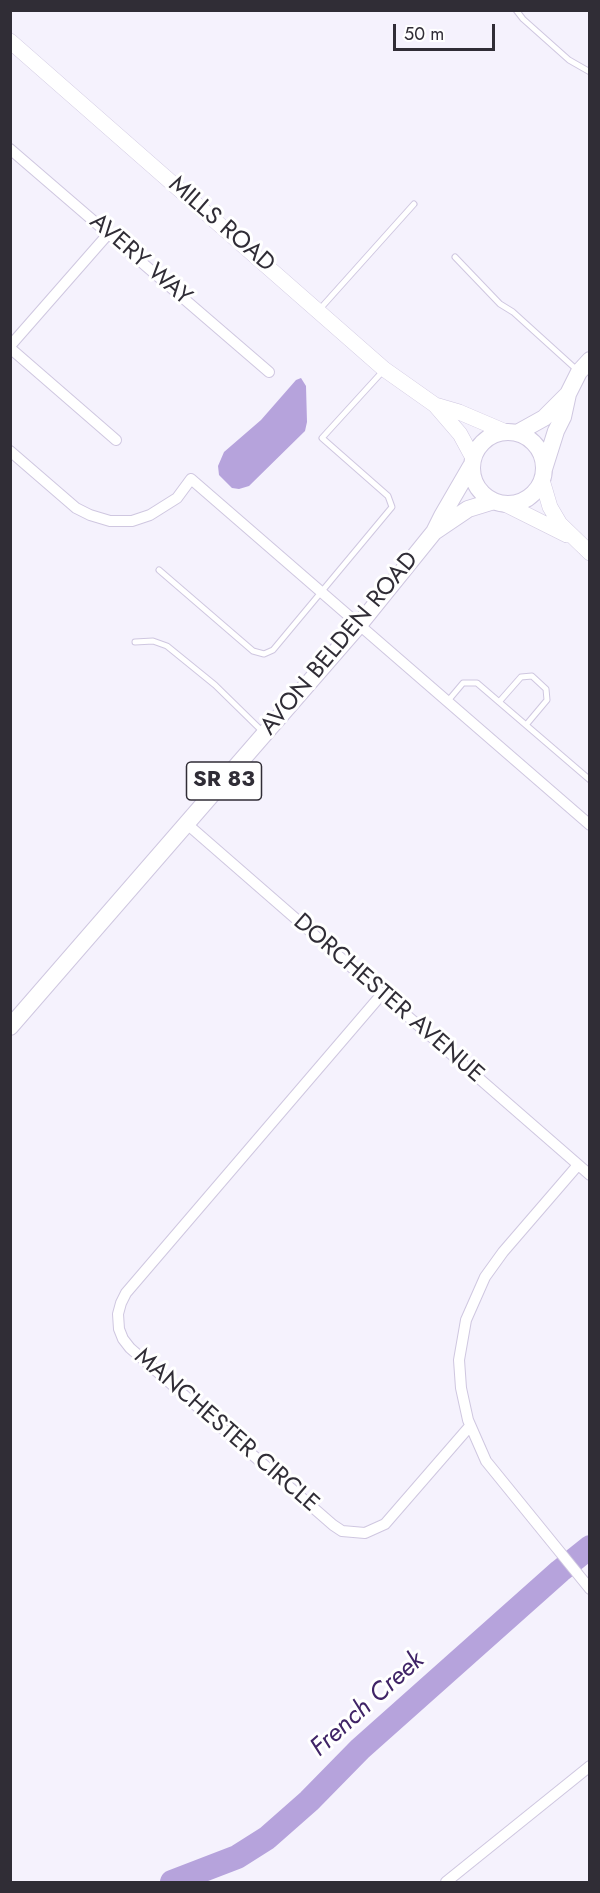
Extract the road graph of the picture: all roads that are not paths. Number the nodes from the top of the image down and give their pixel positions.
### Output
1 (516, 10) edge
2 (10, 41) edge
3 (590, 72) edge
4 (10, 149) edge
5 (414, 204) dead end
6 (109, 233) junction
7 (455, 257) dead end
8 (318, 311) junction
9 (10, 347) edge
10 (584, 366) edge
11 (384, 369) junction
12 (269, 372) dead end
13 (568, 394) junction
14 (435, 405) junction
15 (511, 433) junction
16 (116, 440) dead end
17 (10, 451) edge
18 (472, 462) junction
19 (543, 475) junction
20 (499, 503) junction
21 (434, 532) junction
22 (571, 537) junction
23 (590, 553) edge
24 (159, 570) dead end
25 (321, 593) junction
26 (358, 625) junction
27 (135, 642) dead end
28 (447, 702) junction
29 (499, 702) junction
30 (526, 725) junction
31 (264, 734) junction
32 (590, 780) edge
33 (187, 824) junction
34 (590, 825) edge
35 (382, 994) junction
36 (10, 1027) edge
37 (578, 1165) junction
38 (590, 1175) edge
39 (470, 1426) junction
40 (590, 1589) edge
41 (590, 1766) edge
42 (446, 1882) edge

1 - 3 lane
2 - 8 street, MILLS ROAD
4 - 6 street, AVERY WAY
5 - 8 lane
6 - 9 street
6 - 12 street, AVERY WAY
7 - 10 lane
8 - 11 street, MILLS ROAD
9 - 16 street
10 - 13 main road
11 - 14 street, MILLS ROAD
11 - 25 lane
13 - 15 main road
13 - 19 main road
14 - 15 street, MILLS ROAD
14 - 18 street, MILLS ROAD
15 - 18 main road
15 - 19 main road
17 - 25 street
18 - 20 main road
18 - 21 main road, AVON BELDEN ROAD / SR 83
19 - 20 main road
19 - 22 street
20 - 21 main road, AVON BELDEN ROAD / SR 83
20 - 22 street
21 - 26 main road, AVON BELDEN ROAD / SR 83
22 - 23 street
24 - 25 lane
25 - 26 street
26 - 28 street
26 - 31 main road, AVON BELDEN ROAD / SR 83
27 - 31 lane
28 - 29 lane
28 - 34 street
29 - 30 lane
29 - 30 lane
30 - 32 lane
31 - 33 main road, AVON BELDEN ROAD / SR 83
33 - 35 street, DORCHESTER AVENUE
33 - 36 main road, AVON BELDEN ROAD / SR 83
35 - 37 street, DORCHESTER AVENUE
35 - 39 street, MANCHESTER CIRCLE
37 - 38 street, DORCHESTER AVENUE
37 - 39 street
39 - 40 street
41 - 42 street

